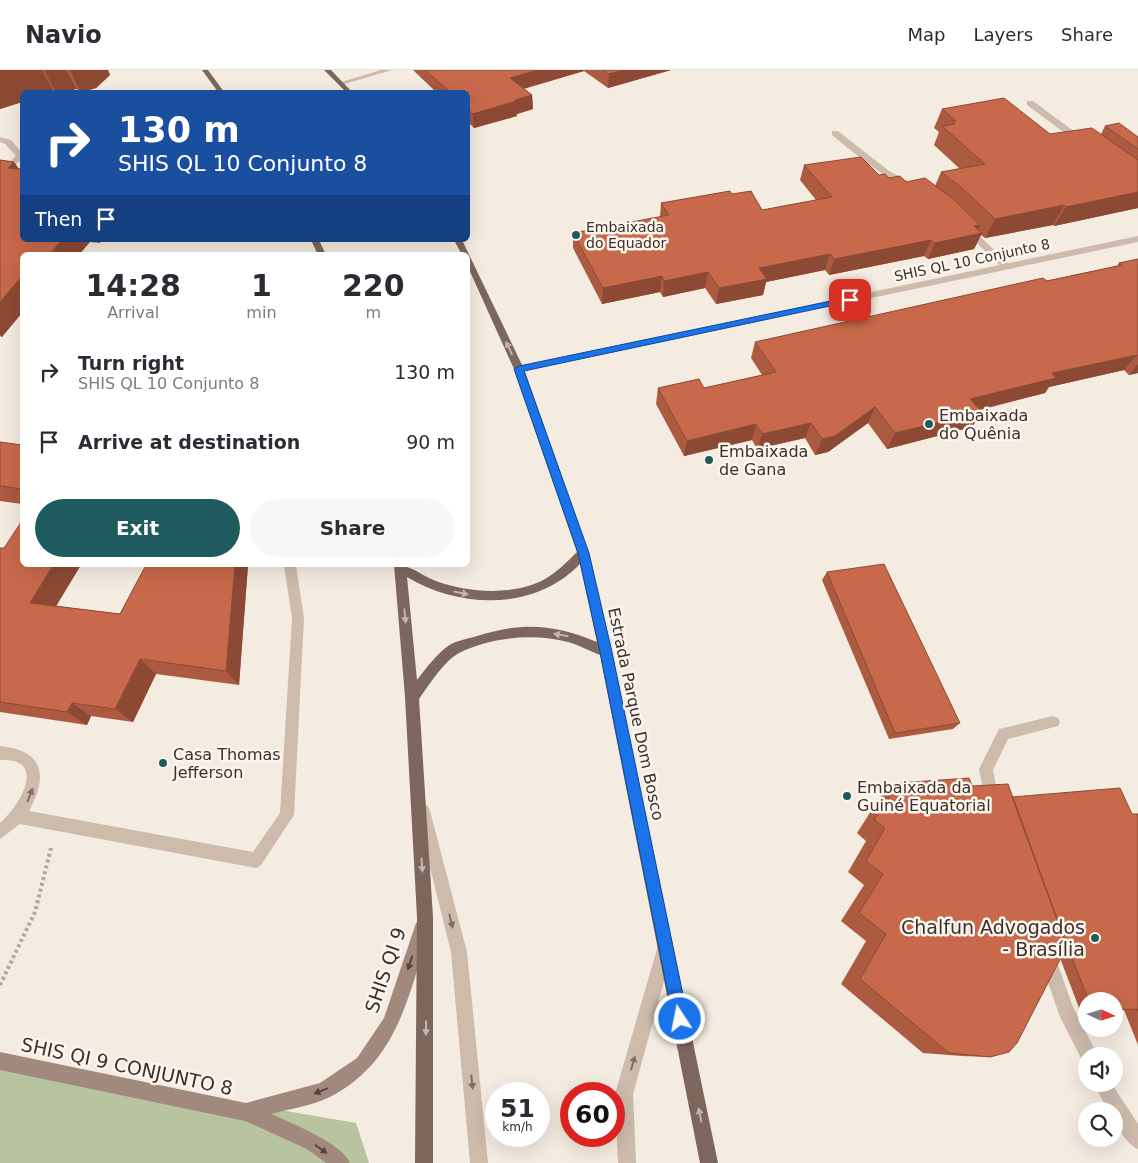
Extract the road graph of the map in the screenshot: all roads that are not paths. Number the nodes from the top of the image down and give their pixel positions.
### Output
1 (205, 70) edge
2 (327, 70) edge
3 (389, 70) edge
4 (341, 83) junction
5 (220, 90) edge
6 (347, 90) edge
7 (1030, 103) dead end
8 (835, 133) dead end
9 (0, 139) edge
10 (1084, 143) edge
11 (20, 153) edge
12 (20, 157) edge
13 (0, 175) edge
14 (922, 190) edge
15 (961, 223) edge
16 (1138, 240) edge
17 (470, 262) edge
18 (1007, 267) junction
19 (519, 369) junction
20 (583, 553) junction
21 (290, 567) edge
22 (400, 567) edge
23 (402, 567) edge
24 (606, 652) junction
25 (412, 697) junction
26 (1053, 722) dead end
27 (0, 753) edge
28 (418, 789) junction
29 (19, 816) junction
30 (996, 816) edge
31 (0, 832) edge
32 (426, 917) junction
33 (1043, 946) edge
34 (666, 947) junction
35 (1084, 1047) edge
36 (0, 1061) edge
37 (1107, 1092) edge
38 (246, 1112) junction
39 (1138, 1140) edge
40 (341, 1163) edge
41 (424, 1163) edge
42 (480, 1163) edge
43 (627, 1163) edge
44 (709, 1163) edge

1 - 5 main road
2 - 4 main road
3 - 4 street
4 - 6 main road
7 - 10 street
8 - 14 street
9 - 11 street
12 - 13 street
15 - 18 street
16 - 18 street, SHIS QL 10 Conjunto 8
19 -> 17 main road, Estrada Parque Dom Bosco
18 - 19 street, SHIS QL 10 Conjunto 8
19 - 20 main road, Estrada Parque Dom Bosco
23 -> 20 main road
20 - 24 main road, Estrada Parque Dom Bosco
21 - 29 street
22 -> 25 main road
24 -> 25 main road
24 - 34 main road, Estrada Parque Dom Bosco
25 - 28 main road
26 - 30 street
29 -> 27 street
28 -> 32 main road
28 -> 42 street
29 - 31 street
32 -> 38 street, SHIS QI 9
32 -> 41 main road
33 - 35 street
43 -> 34 street
44 -> 34 main road, Estrada Parque Dom Bosco
36 - 38 street, SHIS QI 9 CONJUNTO 8
37 - 39 street
38 -> 40 street

